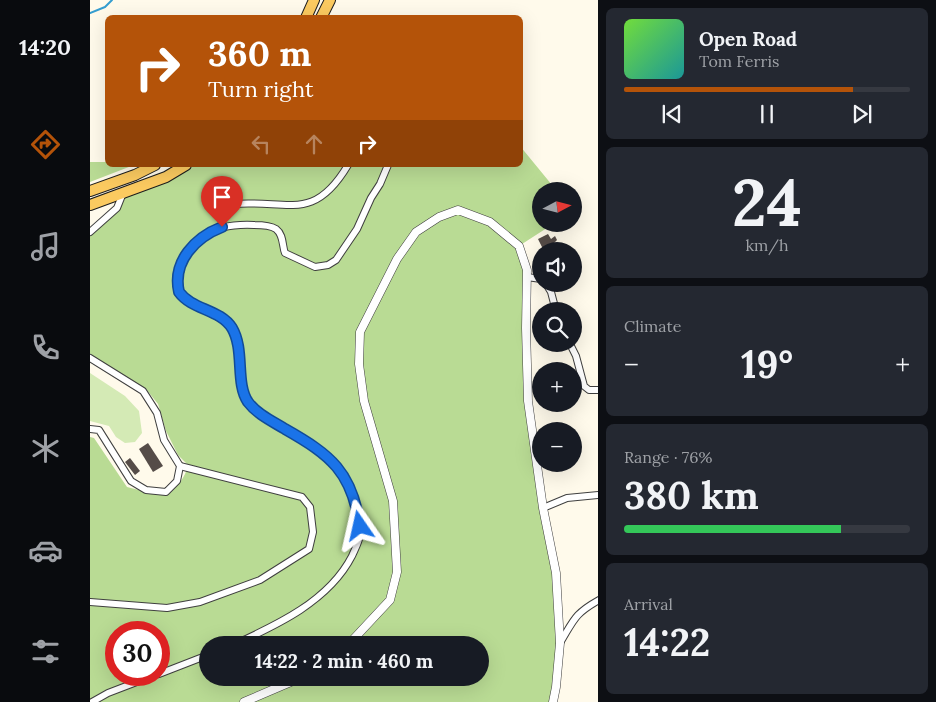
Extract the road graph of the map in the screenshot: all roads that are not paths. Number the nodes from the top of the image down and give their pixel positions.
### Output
1 (314, 0) edge
2 (330, 0) edge
3 (307, 15) edge
4 (322, 15) edge
5 (151, 167) edge
6 (183, 167) edge
7 (347, 167) edge
8 (387, 167) edge
9 (90, 191) edge
10 (123, 193) junction
11 (90, 205) edge
12 (222, 227) junction
13 (90, 232) edge
14 (527, 277) junction
15 (532, 278) edge
16 (574, 352) edge
17 (90, 358) edge
18 (598, 390) edge
19 (90, 429) edge
20 (180, 466) junction
21 (598, 495) edge
22 (544, 508) junction
23 (598, 600) edge
24 (90, 602) edge
25 (252, 636) edge
26 (356, 636) edge
27 (560, 643) junction
28 (199, 658) edge
29 (170, 669) edge
30 (126, 686) edge
31 (281, 686) edge
32 (92, 702) edge
33 (244, 702) edge
34 (553, 702) edge

1 - 3 main road
2 - 4 main road
5 - 9 main road
6 - 10 main road
7 - 12 street
8 - 12 street
10 - 11 main road
10 - 13 street
12 - 25 street
14 - 15 street
14 - 22 street
14 - 26 street
16 - 18 street
17 - 20 street
19 - 20 street
20 - 24 street
21 - 22 street
22 - 27 street
23 - 27 street
27 - 34 street
28 - 29 street
30 - 32 street
31 - 33 street

